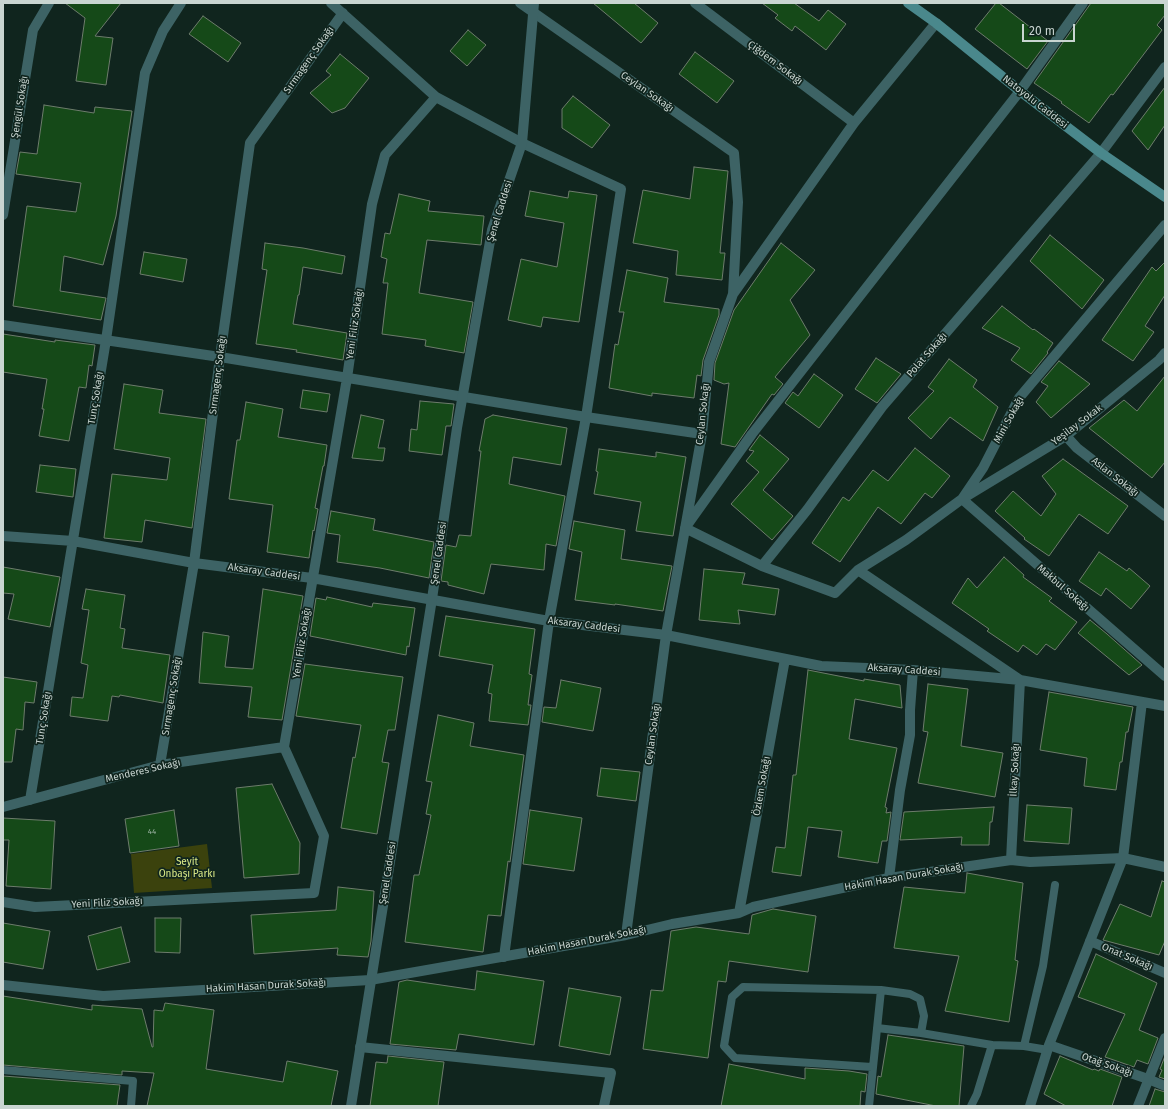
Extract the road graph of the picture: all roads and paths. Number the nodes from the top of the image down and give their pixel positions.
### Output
1 (49, 3) edge
2 (181, 3) edge
3 (331, 3) edge
4 (520, 3) edge
5 (695, 3) edge
6 (908, 3) edge
7 (1083, 3) edge
8 (533, 8) edge
9 (342, 13) junction
10 (936, 23) junction
11 (1165, 67) edge
12 (1020, 91) junction
13 (436, 97) junction
14 (854, 123) junction
15 (522, 142) junction
16 (1101, 153) junction
17 (1165, 197) edge
18 (3, 215) edge
19 (1165, 225) edge
20 (733, 294) junction
21 (3, 325) edge
22 (106, 340) junction
23 (220, 358) junction
24 (1163, 359) edge
25 (347, 378) junction
26 (464, 396) junction
27 (586, 417) junction
28 (702, 434) junction
29 (1066, 436) junction
30 (962, 499) junction
31 (1165, 516) edge
32 (685, 528) junction
33 (3, 536) edge
34 (73, 541) junction
35 (194, 563) junction
36 (762, 566) junction
37 (858, 570) junction
38 (312, 578) junction
39 (432, 599) junction
40 (549, 621) junction
41 (666, 635) junction
42 (785, 659) junction
43 (913, 670) junction
44 (1165, 676) edge
45 (1020, 680) junction
46 (1142, 702) junction
47 (1165, 706) edge
48 (284, 747) junction
49 (160, 765) junction
50 (30, 800) junction
51 (3, 807) edge
52 (1124, 858) junction
53 (1011, 860) junction
54 (1165, 867) edge
55 (889, 878) junction
56 (1056, 885) dead end
57 (3, 902) edge
58 (739, 913) junction
59 (626, 936) junction
60 (1090, 941) junction
61 (504, 957) junction
62 (1165, 973) edge
63 (370, 980) junction
64 (3, 985) edge
65 (881, 990) junction
66 (877, 1028) junction
67 (921, 1033) junction
68 (1165, 1038) edge
69 (992, 1044) junction
70 (1024, 1046) junction
71 (360, 1047) junction
72 (1048, 1048) junction
73 (872, 1067) junction
74 (3, 1070) edge
75 (1148, 1079) junction
76 (1165, 1086) edge
77 (131, 1106) edge
78 (351, 1106) edge
79 (604, 1106) edge
80 (869, 1106) edge
81 (971, 1106) edge
82 (1030, 1106) edge
83 (1138, 1106) edge

1 - 18 street, Şengül Sokağı
2 - 22 street, Tunç Sokağı
3 - 9 street
4 - 8 street, Ceylan Sokağı
5 - 14 street, Çiğdem Sokağı
6 - 10 main road, Natoyolu Caddesi
7 - 12 street
8 - 15 street, Şenel Caddesi
8 - 20 street, Ceylan Sokağı
9 - 13 street
9 - 23 street, Sırmagenç Sokağı
10 - 12 main road, Natoyolu Caddesi
10 - 14 street
11 - 16 street, Polat Sokağı
12 - 16 main road, Natoyolu Caddesi
12 - 32 street
13 - 15 street
13 - 25 street, Yeni Filiz Sokağı
14 - 20 street
15 - 26 street, Şenel Caddesi
15 - 27 street
16 - 17 main road, Natoyolu Caddesi
16 - 36 street, Polat Sokağı
19 - 30 street, Mini Sokağı
20 - 28 street, Ceylan Sokağı
21 - 22 street
22 - 23 street
22 - 34 street, Tunç Sokağı
23 - 25 street
23 - 35 street, Sırmagenç Sokağı
24 - 29 street, Yeşilay Sokak
25 - 26 street
25 - 38 street, Yeni Filiz Sokağı
26 - 27 street
26 - 39 street, Şenel Caddesi
27 - 28 street
27 - 40 street
28 - 32 street, Ceylan Sokağı
29 - 30 street, Yeşilay Sokak
29 - 31 street, Aslan Sokağı
30 - 37 street, Mini Sokağı
30 - 44 street, Makbul Sokağı
32 - 36 street
32 - 41 street, Ceylan Sokağı
33 - 34 street, Aksaray Caddesi
34 - 35 street, Aksaray Caddesi
34 - 50 street, Tunç Sokağı
35 - 38 street, Aksaray Caddesi
35 - 49 street, Sırmagenç Sokağı
36 - 37 street, Mini Sokağı
37 - 45 street
38 - 39 street, Aksaray Caddesi
38 - 48 street, Yeni Filiz Sokağı
39 - 40 street, Aksaray Caddesi
39 - 63 street, Şenel Caddesi
40 - 41 street, Aksaray Caddesi
40 - 61 street
41 - 42 street, Aksaray Caddesi
41 - 59 street, Ceylan Sokağı
42 - 43 street, Aksaray Caddesi
42 - 58 street, Özlem Sokağı
43 - 45 street, Aksaray Caddesi
43 - 55 street
45 - 46 street, Aksaray Caddesi
45 - 53 street, İlkay Sokağı
46 - 47 street, Aksaray Caddesi
46 - 52 street
48 - 49 street, Menderes Sokağı
48 - 57 street, Yeni Filiz Sokağı
49 - 50 street, Menderes Sokağı
50 - 51 street, Menderes Sokağı
52 - 53 street, Hakim Hasan Durak Sokağı
52 - 54 street, Hakim Hasan Durak Sokağı
52 - 60 street
53 - 55 street, Hakim Hasan Durak Sokağı
55 - 58 street, Hakim Hasan Durak Sokağı
56 - 70 lane
58 - 59 street, Hakim Hasan Durak Sokağı
59 - 61 street, Hakim Hasan Durak Sokağı
60 - 62 street, Onat Sokağı
60 - 72 street
61 - 63 street, Hakim Hasan Durak Sokağı
63 - 64 street, Hakim Hasan Durak Sokağı
63 - 71 street, Şenel Caddesi
65 - 66 lane
65 - 67 lane
65 - 73 lane
66 - 67 lane
66 - 73 lane
67 - 69 lane
68 - 75 street
69 - 70 lane
69 - 81 lane
70 - 72 lane
71 - 78 street, Şenel Caddesi
71 - 79 street
72 - 75 street, Otağ Sokağı
72 - 82 street
73 - 80 lane
74 - 77 lane
75 - 76 street, Otağ Sokağı
75 - 83 street

